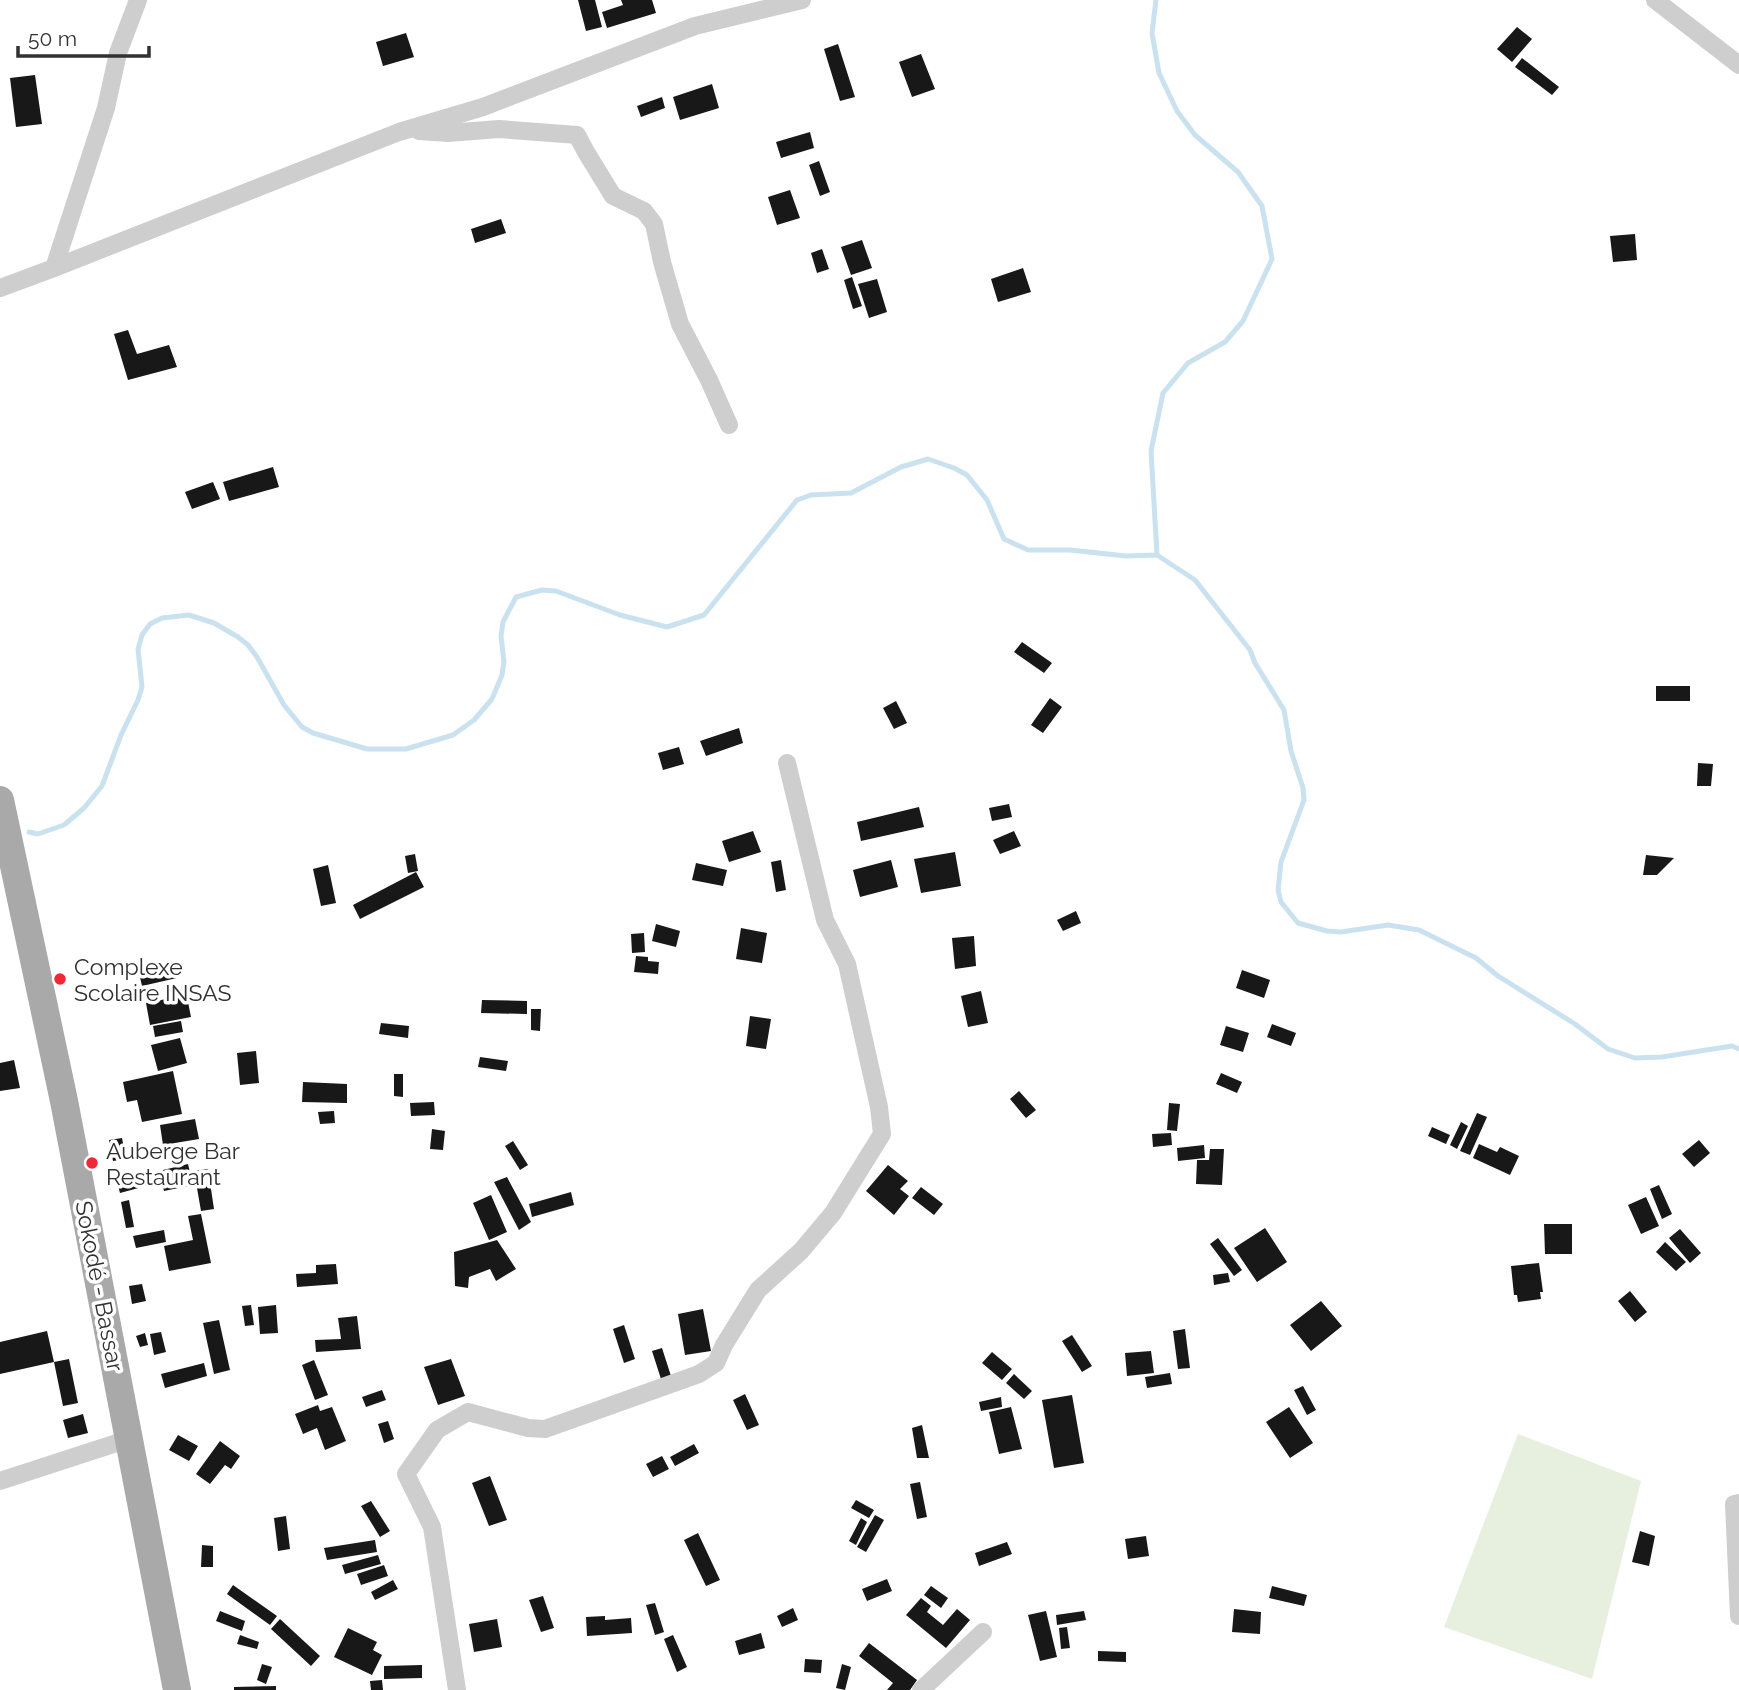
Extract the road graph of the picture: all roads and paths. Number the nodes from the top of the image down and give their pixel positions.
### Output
1 (138, 0) edge
2 (802, 0) edge
3 (1655, 0) edge
4 (1739, 65) edge
5 (403, 131) junction
6 (54, 268) junction
7 (0, 288) edge
8 (729, 425) dead end
9 (787, 763) dead end
10 (0, 800) edge
11 (129, 1439) junction
12 (0, 1481) edge
13 (1739, 1503) edge
14 (1739, 1616) edge
15 (984, 1632) dead end
16 (177, 1690) edge
17 (457, 1690) edge
18 (921, 1690) edge

1 - 6 street
2 - 5 street
3 - 4 street
5 - 6 street
5 - 8 street
6 - 7 street
9 - 17 street
10 - 11 main road, Sokodé - Bassar
11 - 12 street
11 - 16 main road, Sokodé - Bassar
13 - 14 street
15 - 18 street

